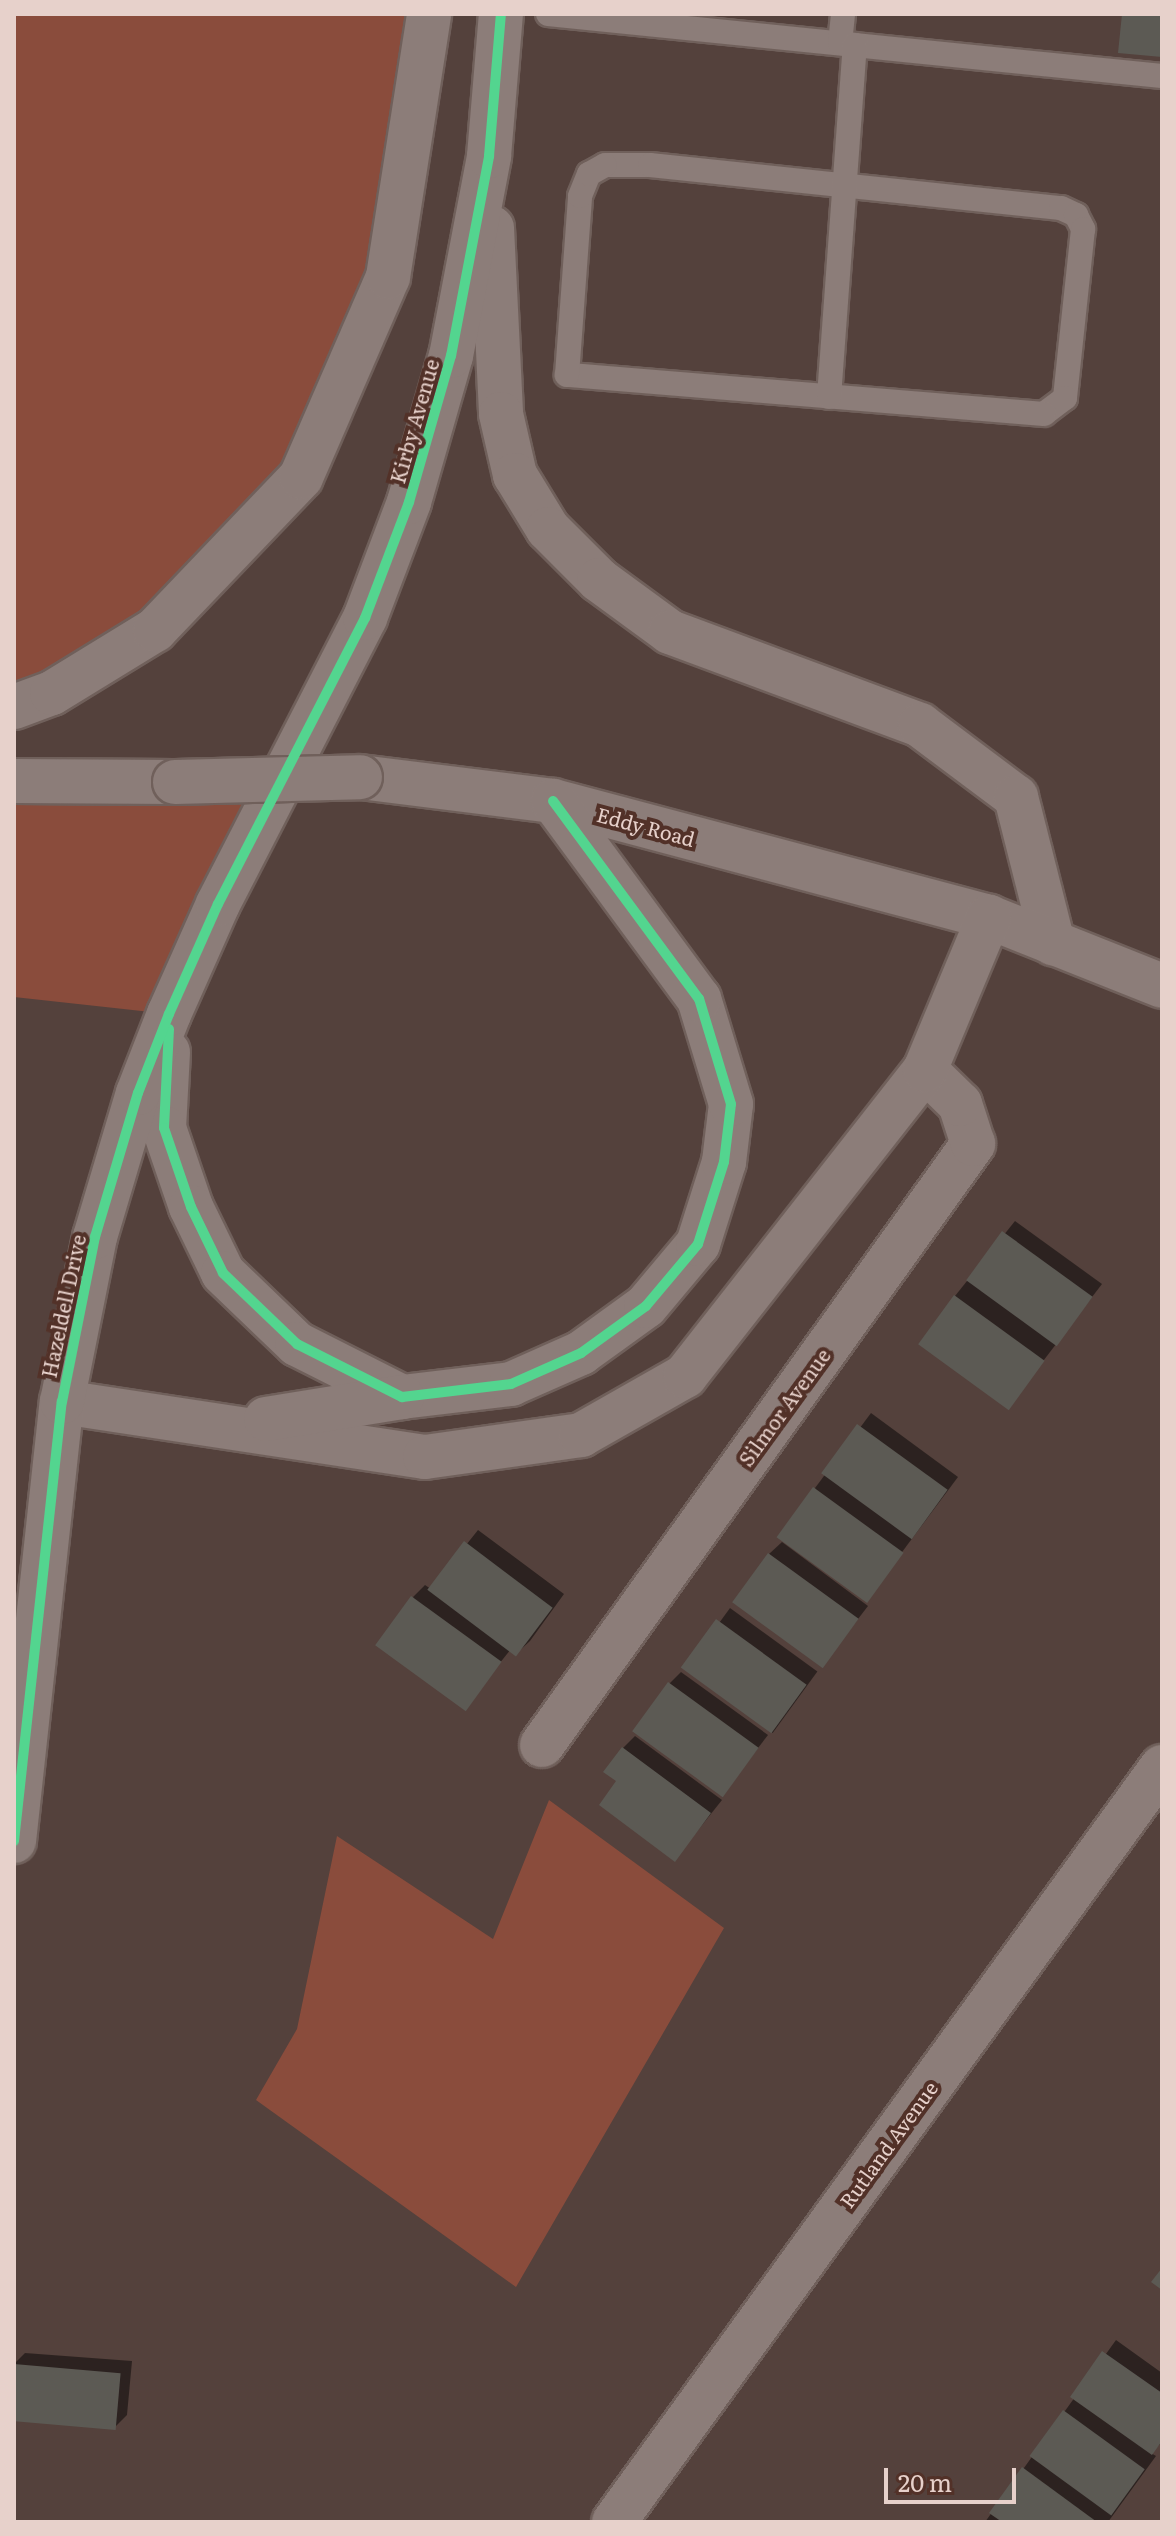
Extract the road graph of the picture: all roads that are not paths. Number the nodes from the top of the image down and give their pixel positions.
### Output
1 (429, 14) edge
2 (501, 14) edge
3 (548, 14) edge
4 (843, 14) edge
5 (847, 44) junction
6 (1162, 76) edge
7 (489, 156) junction
8 (844, 189) junction
9 (829, 397) junction
10 (14, 707) edge
11 (14, 781) edge
12 (553, 801) junction
13 (269, 810) joint
14 (989, 917) junction
15 (1053, 943) junction
16 (1162, 986) edge
17 (169, 1014) junction
18 (925, 1070) junction
19 (402, 1397) junction
20 (62, 1402) junction
21 (231, 1424) junction
22 (542, 1745) dead end
23 (1162, 1767) edge
24 (14, 1841) edge
25 (614, 2522) edge

1 - 10 street
2 - 7 street, Kirby Avenue
3 - 5 lane
4 - 5 lane
5 - 6 lane
5 - 8 lane
7 - 13 street, Kirby Avenue
7 - 15 street
8 - 9 lane
8 - 9 lane
8 - 9 lane
11 - 12 street, Eddy Road, bridge
12 - 14 street, Eddy Road
12 - 19 street
13 - 17 street, Hazeldell Drive
14 - 15 street, Eddy Road
14 - 18 street
15 - 16 street, Eddy Road
17 - 19 street
17 - 20 street, Hazeldell Drive
18 - 21 street
18 - 22 street, Silmor Avenue
19 - 21 street
20 - 21 street
20 - 24 street, Hazeldell Drive
23 - 25 street, Rutland Avenue

